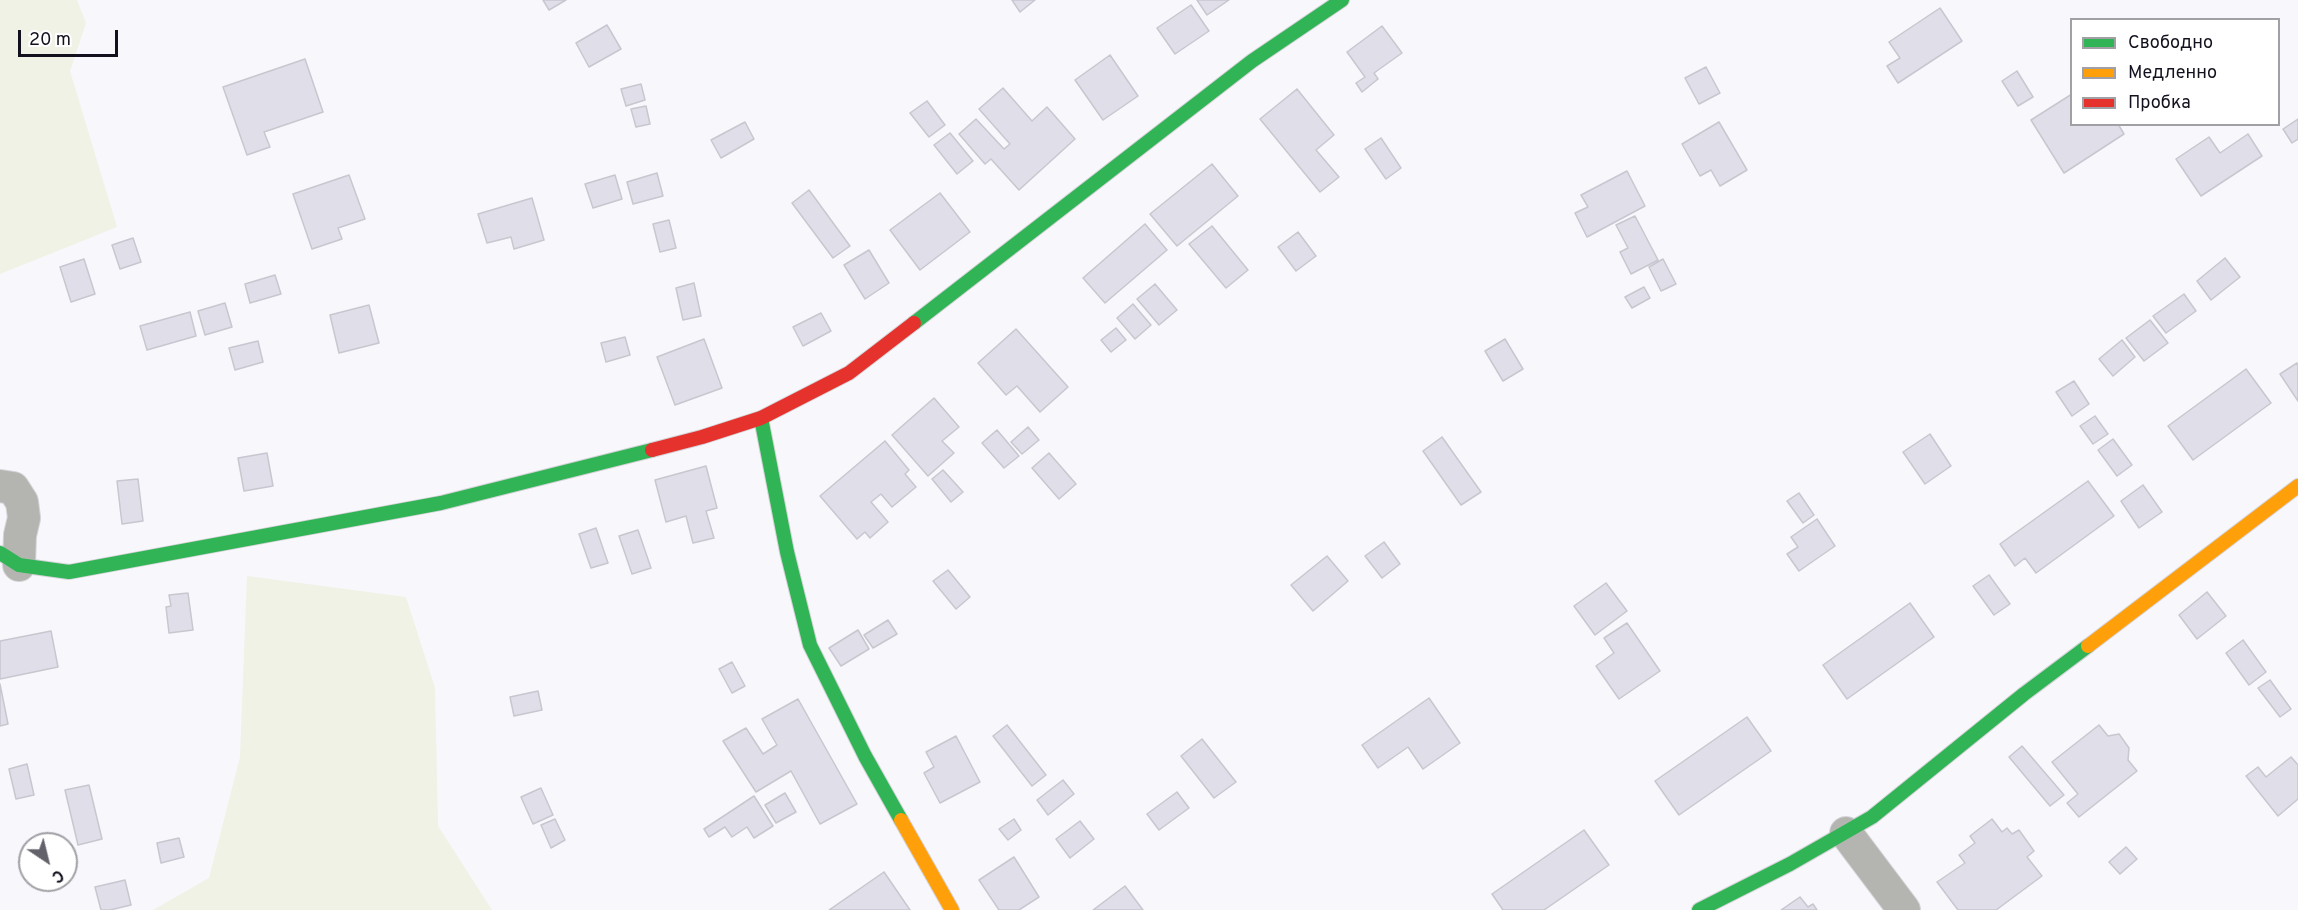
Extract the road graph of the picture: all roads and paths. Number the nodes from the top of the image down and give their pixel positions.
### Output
1 (1342, 0) edge
2 (760, 418) junction
3 (0, 486) edge
4 (2298, 486) edge
5 (10, 559) edge
6 (1846, 833) junction
7 (952, 910) edge
8 (1699, 910) edge
9 (1904, 910) edge

1 - 2 street
2 - 5 street
2 - 7 street
3 - 5 street
4 - 6 street
6 - 8 street
6 - 9 street

